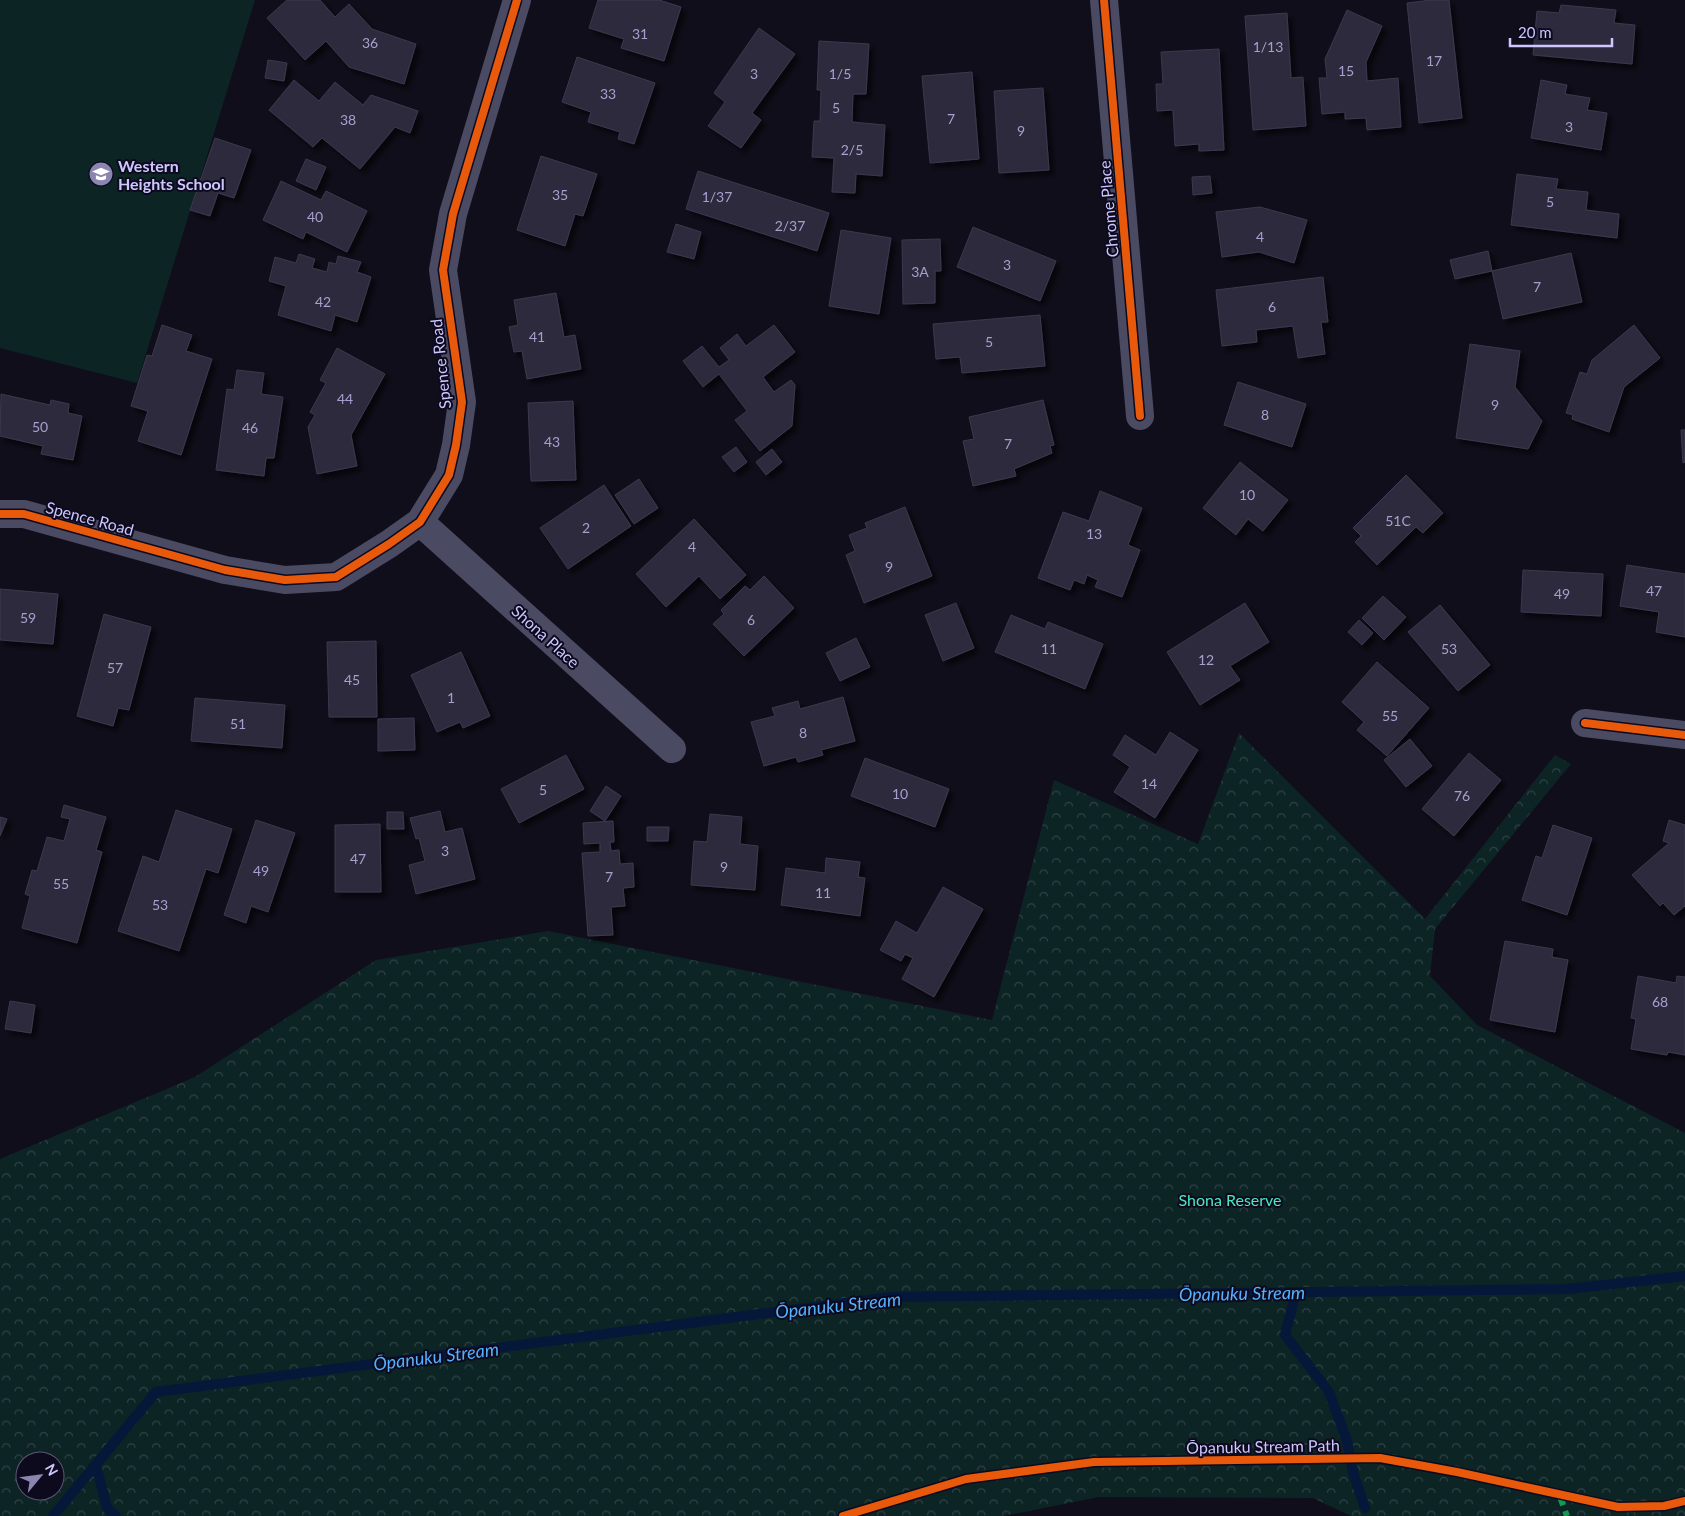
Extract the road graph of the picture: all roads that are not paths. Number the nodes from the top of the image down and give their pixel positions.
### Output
1 (517, 0) edge
2 (1104, 0) edge
3 (1140, 416) dead end
4 (0, 514) edge
5 (420, 522) junction
6 (1585, 723) dead end
7 (1685, 735) edge
8 (672, 750) dead end

1 - 5 street, Spence Road
2 - 3 street, Chrome Place
4 - 5 street, Spence Road
5 - 8 street, Shona Place
6 - 7 street

